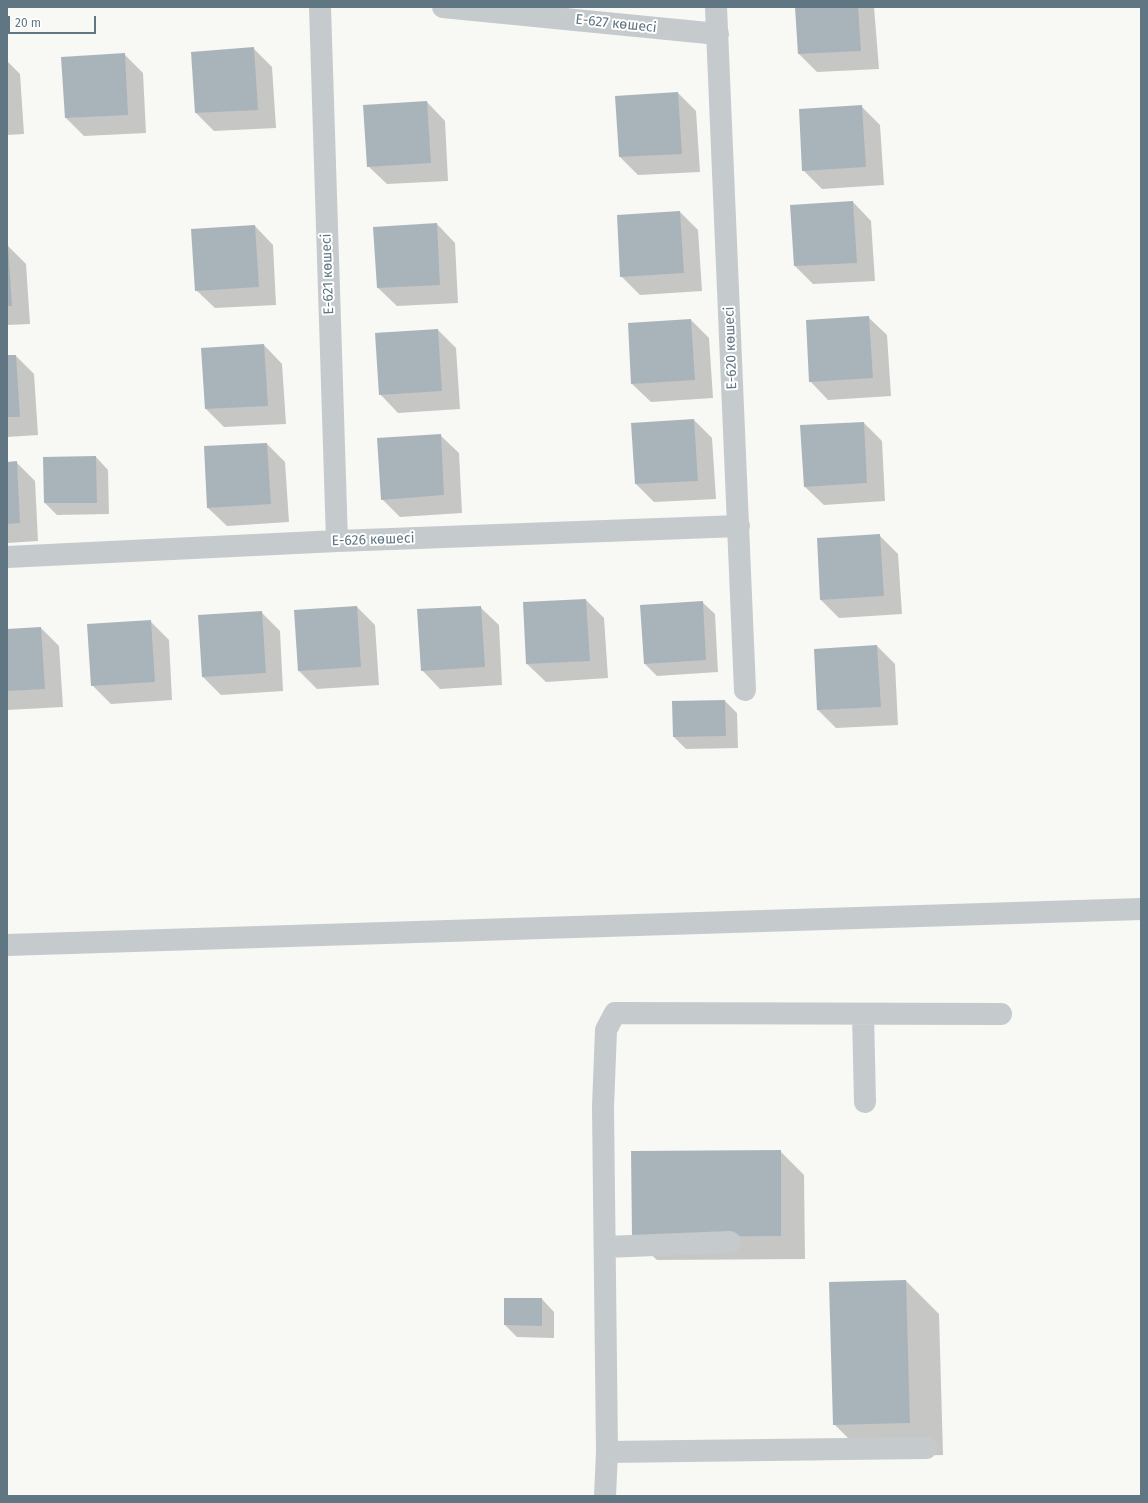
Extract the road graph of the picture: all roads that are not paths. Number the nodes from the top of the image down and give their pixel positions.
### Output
1 (320, 7) edge
2 (443, 7) edge
3 (716, 7) edge
4 (718, 34) junction
5 (739, 526) junction
6 (336, 542) junction
7 (7, 557) edge
8 (745, 690) dead end
9 (1141, 909) edge
10 (7, 945) edge
11 (863, 1014) junction
12 (1001, 1014) dead end
13 (865, 1102) dead end
14 (730, 1242) dead end
15 (605, 1247) junction
16 (926, 1448) dead end
17 (607, 1452) junction
18 (605, 1496) edge

1 - 6 street, Е-621 көшесі
2 - 4 street, Е-627 көшесі
3 - 4 street, Е-620 көшесі
4 - 5 street, Е-620 көшесі
5 - 6 street, Е-626 көшесі
5 - 8 street, Е-620 көшесі
6 - 7 street, Е-626 көшесі
9 - 10 street
11 - 12 street
11 - 13 street
11 - 15 street
14 - 15 street
15 - 17 street
16 - 17 street
17 - 18 street

